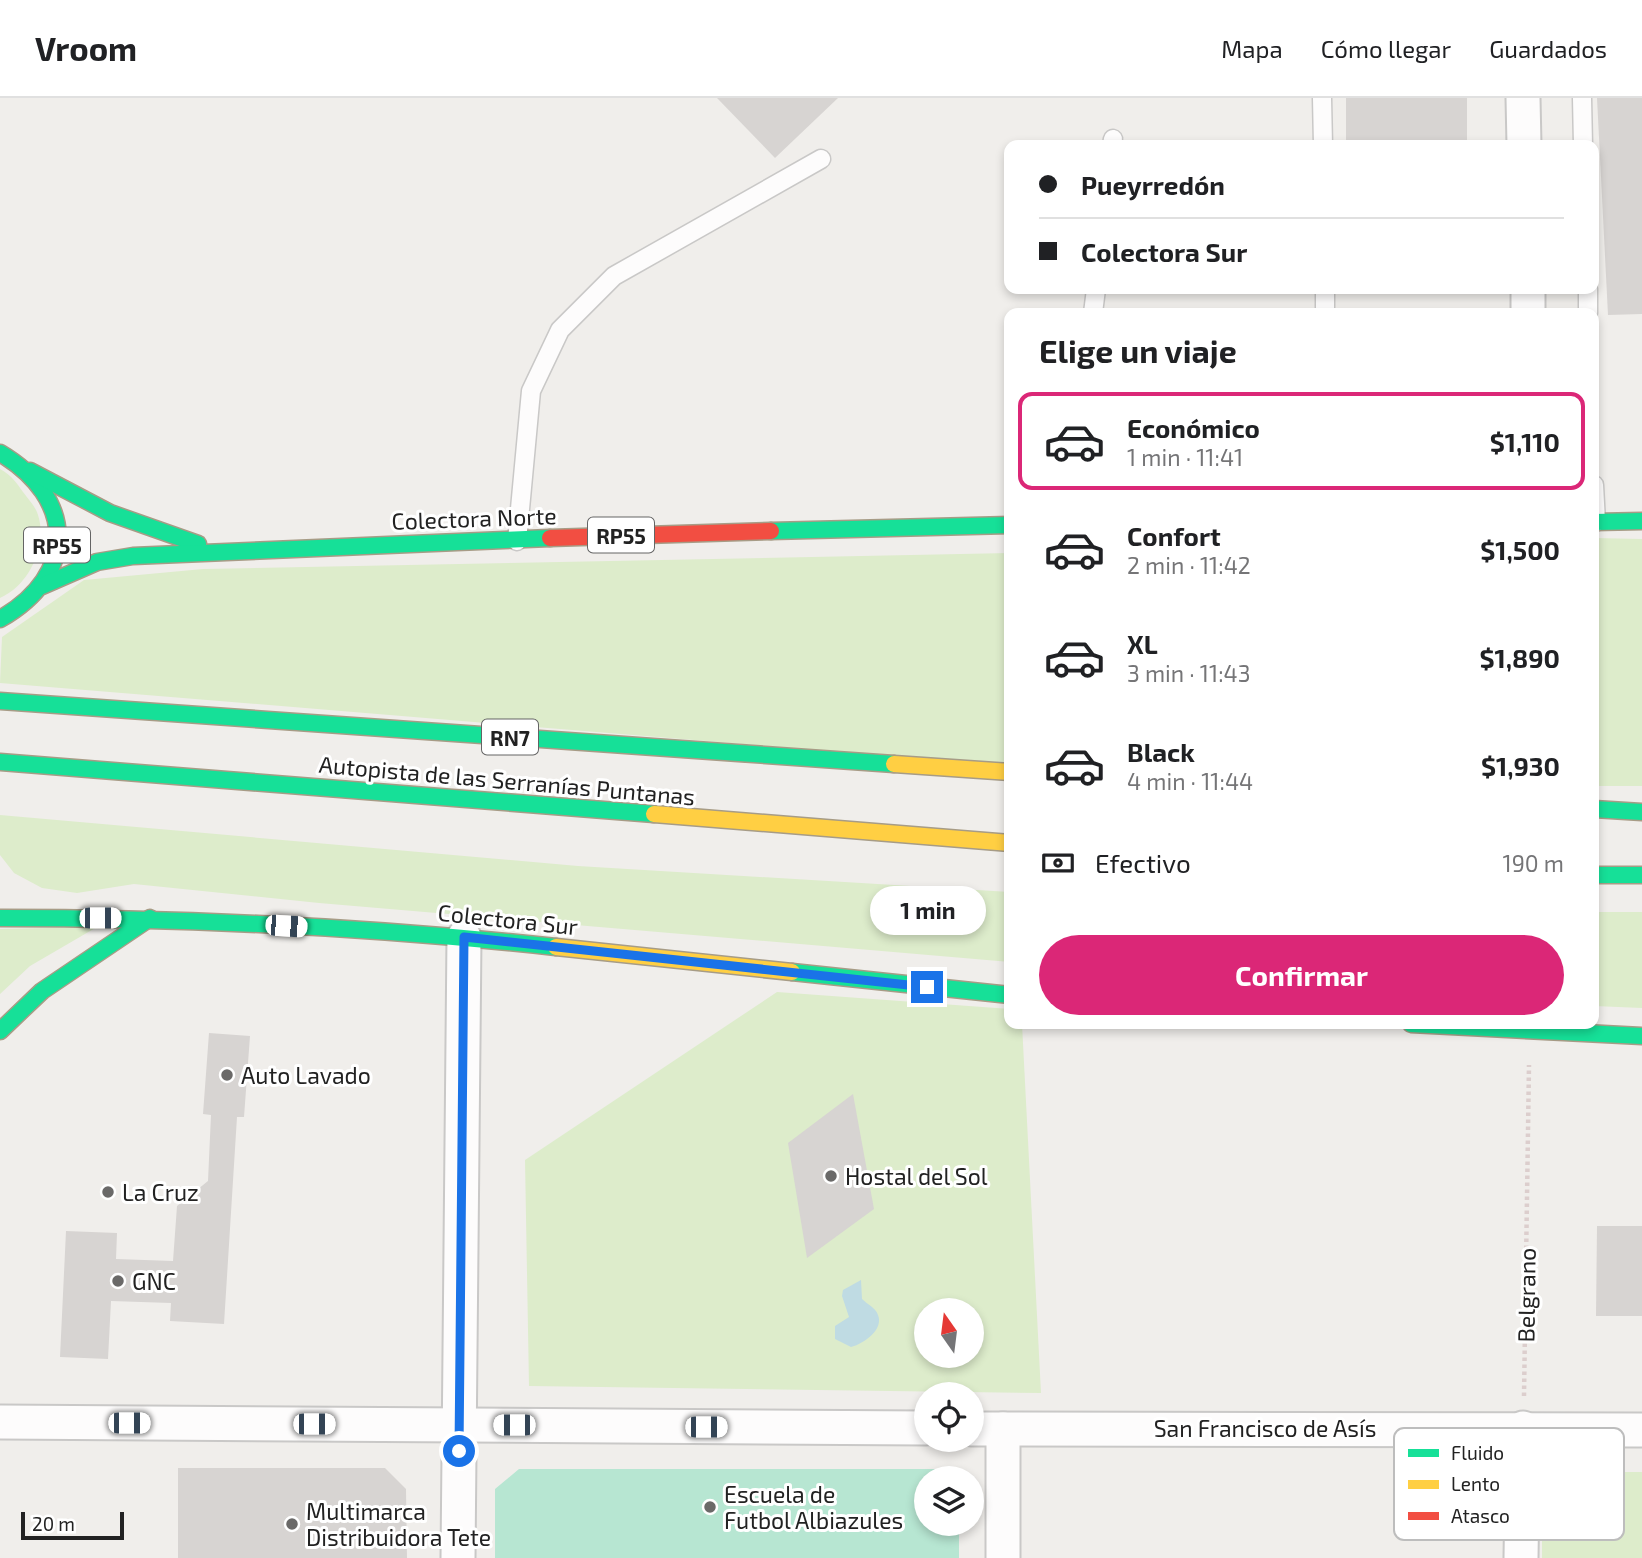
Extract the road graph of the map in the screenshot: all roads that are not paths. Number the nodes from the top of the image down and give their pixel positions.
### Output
1 (1322, 98) edge
2 (1523, 98) edge
3 (1582, 98) edge
4 (1323, 140) edge
5 (1524, 140) edge
6 (1583, 140) edge
7 (821, 159) dead end
8 (0, 453) edge
9 (30, 471) junction
10 (1642, 521) edge
11 (1599, 522) edge
12 (1004, 525) edge
13 (517, 541) junction
14 (233, 554) junction
15 (41, 586) junction
16 (7, 616) edge
17 (0, 625) edge
18 (5, 701) edge
19 (6, 762) edge
20 (1004, 772) edge
21 (1599, 809) edge
22 (1642, 812) edge
23 (1004, 843) edge
24 (1599, 875) edge
25 (1642, 875) edge
26 (0, 918) edge
27 (150, 918) junction
28 (464, 937) junction
29 (1004, 994) edge
30 (1485, 1029) edge
31 (0, 1031) edge
32 (1642, 1036) edge
33 (0, 1422) edge
34 (460, 1424) junction
35 (1394, 1428) edge
36 (914, 1429) edge
37 (987, 1429) edge
38 (1624, 1430) edge
39 (1642, 1430) edge
40 (1521, 1540) edge
41 (458, 1558) edge
42 (1003, 1558) edge
43 (1521, 1558) edge

1 - 4 lane
2 - 5 street
3 - 6 lane
7 - 13 lane
8 - 9 main road, RP55
9 - 14 main road, Colectora Norte / RP55
9 - 15 main road, RP55
10 - 11 main road
12 - 13 main road, Colectora Norte / RP55
13 - 14 main road, Colectora Norte / RP55
14 - 15 main road, Colectora Norte / RP55
15 - 16 main road, RP55
16 - 17 main road, RP55
18 - 20 main road, Autopista de las Serranías Puntanas / RN7
19 - 23 main road, Autopista de las Serranías Puntanas
21 - 22 main road
24 - 25 main road
26 - 27 main road, Colectora Sur
27 - 28 main road, Colectora Sur
27 - 31 main road
28 - 29 main road, Colectora Sur
28 - 34 street
30 - 32 main road
33 - 34 street
34 - 36 street
34 - 41 street
35 - 37 street, San Francisco de Asís
37 - 42 street
38 - 39 street, San Francisco de Asís
40 - 43 street

